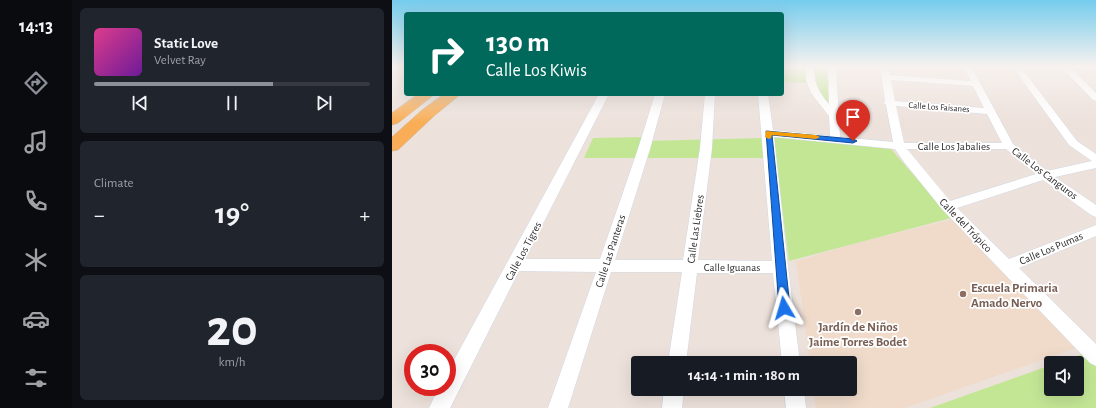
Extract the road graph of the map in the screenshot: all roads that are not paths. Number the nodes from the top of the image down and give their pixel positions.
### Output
1 (813, 85) edge
2 (832, 85) edge
3 (886, 85) edge
4 (977, 85) edge
5 (1030, 85) edge
6 (1083, 85) edge
7 (425, 96) edge
8 (451, 96) edge
9 (603, 96) edge
10 (659, 96) edge
11 (710, 96) edge
12 (763, 96) edge
13 (1096, 98) edge
14 (889, 103) junction
15 (989, 111) junction
16 (833, 114) junction
17 (392, 120) edge
18 (768, 133) junction
19 (835, 139) junction
20 (392, 146) edge
21 (899, 146) junction
22 (1009, 146) junction
23 (1096, 159) edge
24 (1096, 164) edge
25 (1045, 175) junction
26 (947, 206) junction
27 (1096, 212) edge
28 (1096, 230) edge
29 (516, 265) junction
30 (605, 267) junction
31 (690, 267) junction
32 (780, 267) junction
33 (1006, 267) junction
34 (1093, 350) edge
35 (678, 356) edge
36 (790, 356) edge
37 (673, 396) edge
38 (795, 396) edge
39 (439, 408) edge
40 (558, 408) edge
41 (672, 408) edge
42 (796, 408) edge

1 - 16 street
2 - 16 street
3 - 14 street, Calle del Trópico
4 - 15 street, Calle Los Canguros
5 - 23 street
6 - 13 street
7 - 17 main road
8 - 20 main road
9 - 29 street, Calle Los Tigres
10 - 30 street, Calle Las Panteras
11 - 31 street, Calle Las Liebres
12 - 18 street
14 - 15 street, Calle Los Faisanes
14 - 21 street, Calle del Trópico
15 - 22 street, Calle Los Canguros
16 - 19 street
18 - 19 street, Calle Los Jabalies
18 - 32 street
19 - 21 street, Calle Los Jabalies
21 - 22 street, Calle Los Jabalies
21 - 26 street, Calle del Trópico
22 - 25 street, Calle Los Canguros
24 - 25 street
25 - 26 street
25 - 27 street, Calle Los Canguros
26 - 33 street, Calle del Trópico
28 - 33 street, Calle Los Pumas
29 - 30 street, Calle Iguanas
29 - 39 street, Calle Los Tigres
30 - 31 street, Calle Iguanas
30 - 40 street, Calle Las Panteras
31 - 32 street, Calle Iguanas
31 - 35 street, Calle Las Liebres
32 - 36 street
33 - 34 street, Calle del Trópico
37 - 41 street
38 - 42 street

